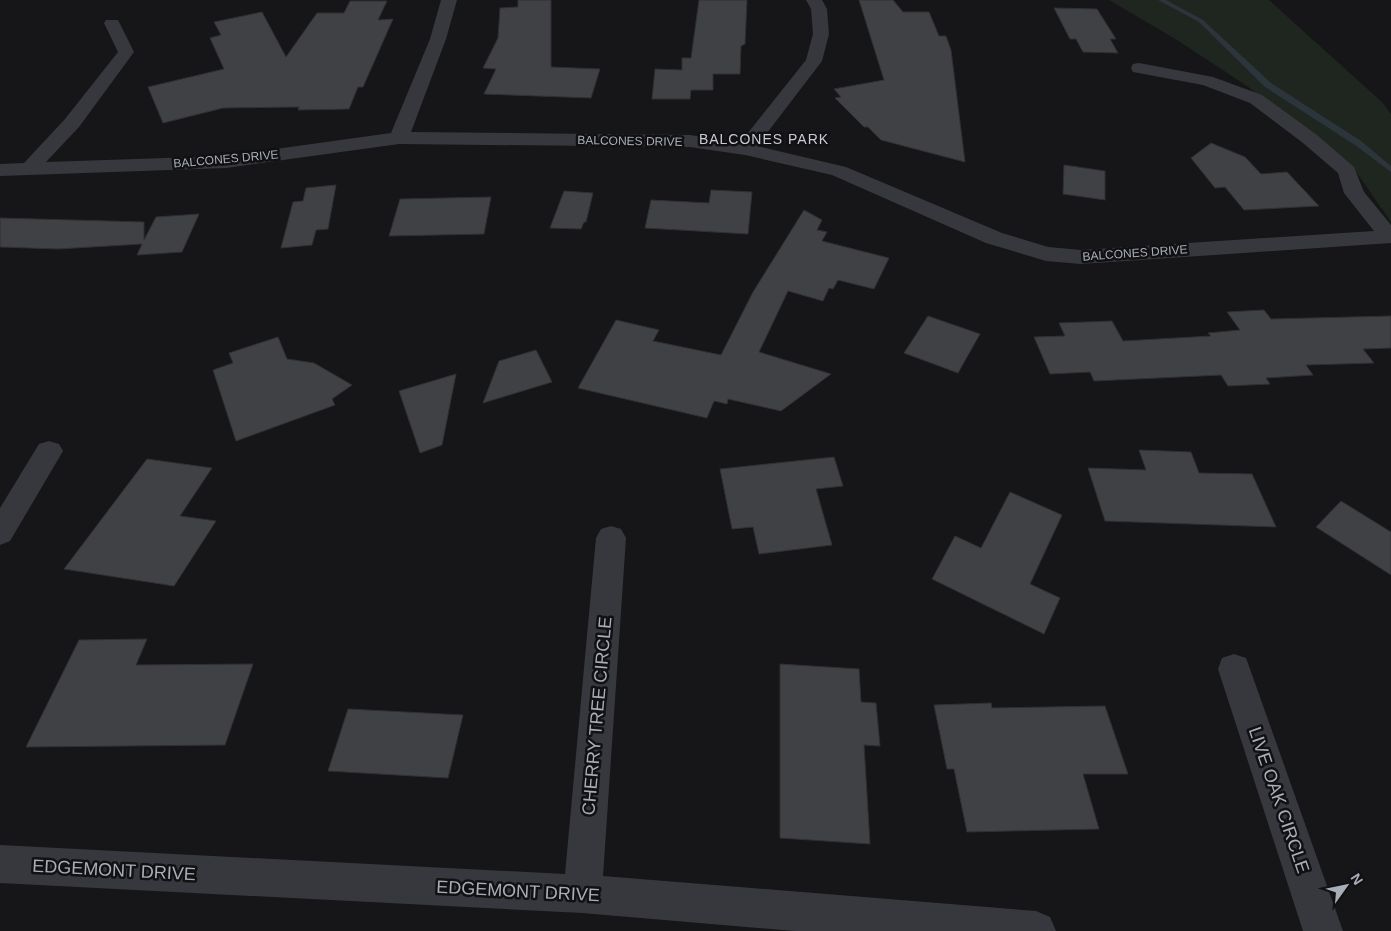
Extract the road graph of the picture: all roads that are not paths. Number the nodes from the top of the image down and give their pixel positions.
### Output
1 (448, 0) edge
2 (814, 0) edge
3 (112, 23) dead end
4 (1139, 68) dead end
5 (399, 138) junction
6 (745, 149) junction
7 (29, 169) junction
8 (0, 170) edge
9 (1390, 236) edge
10 (49, 451) dead end
11 (0, 533) edge
12 (612, 538) dead end
13 (1234, 669) dead end
14 (0, 864) edge
15 (582, 894) junction
16 (1036, 931) edge
17 (1323, 931) edge

1 - 5 street
2 - 6 street
3 - 7 street
4 - 9 street
5 - 6 street, BALCONES DRIVE
5 - 7 street, BALCONES DRIVE
6 - 9 street, BALCONES DRIVE
7 - 8 street, BALCONES DRIVE
10 - 11 street
12 - 15 street, CHERRY TREE CIRCLE
13 - 17 street, LIVE OAK CIRCLE
14 - 15 street, EDGEMONT DRIVE
15 - 16 street, EDGEMONT DRIVE

